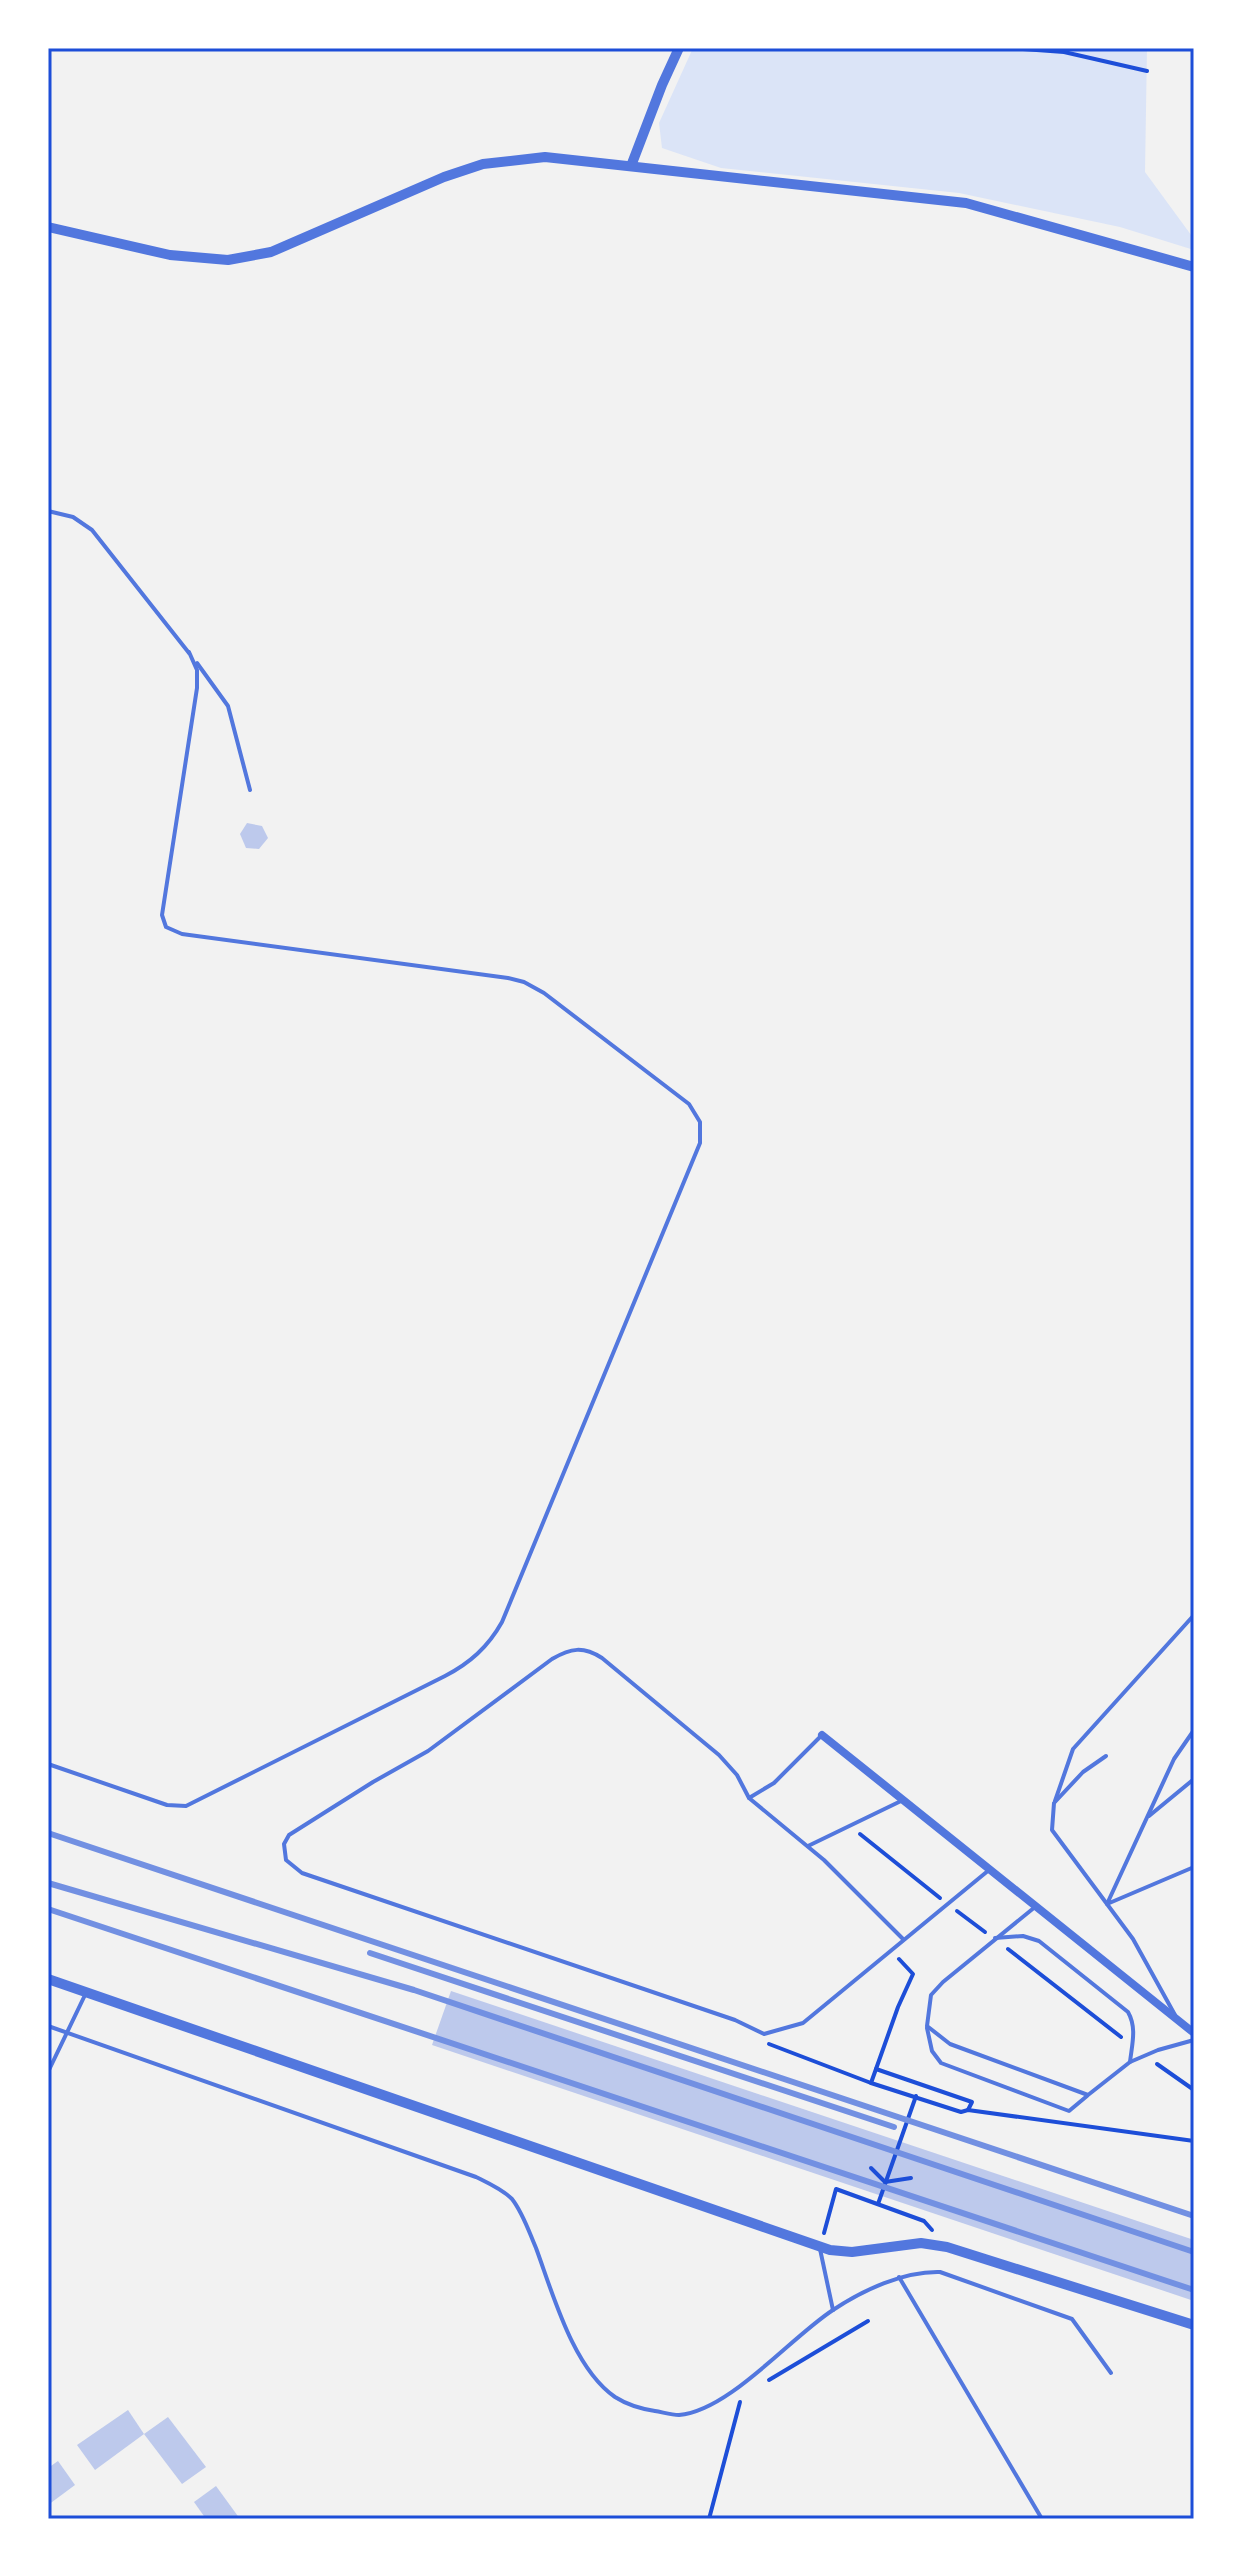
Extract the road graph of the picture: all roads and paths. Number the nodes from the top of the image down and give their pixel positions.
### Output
1 (679, 48) edge
2 (1008, 48) edge
3 (1147, 71) dead end
4 (631, 166) junction
5 (48, 227) edge
6 (1194, 267) edge
7 (48, 511) edge
8 (189, 652) junction
9 (250, 790) dead end
10 (1194, 1615) edge
11 (1194, 1730) edge
12 (822, 1735) joint
13 (1106, 1756) dead end
14 (48, 1764) edge
15 (1194, 1779) edge
16 (749, 1798) junction
17 (903, 1800) junction
18 (1054, 1803) junction
19 (1147, 1817) junction
20 (850, 1826) junction
21 (808, 1846) junction
22 (1194, 1867) edge
23 (989, 1870) junction
24 (1107, 1904) junction
25 (949, 1905) junction
26 (1035, 1907) junction
27 (994, 1938) junction
28 (903, 1939) junction
29 (890, 1950) junction
30 (48, 1979) edge
31 (86, 1993) junction
32 (1178, 2020) junction
33 (48, 2026) edge
34 (927, 2026) junction
35 (1194, 2033) edge
36 (67, 2034) junction
37 (764, 2034) junction
38 (1194, 2040) edge
39 (1132, 2046) junction
40 (1145, 2056) junction
41 (1130, 2062) junction
42 (876, 2069) junction
43 (48, 2072) edge
44 (871, 2083) junction
45 (1194, 2090) edge
46 (1088, 2095) junction
47 (916, 2096) junction
48 (968, 2110) junction
49 (1194, 2141) edge
50 (871, 2168) dead end
51 (911, 2178) dead end
52 (885, 2182) junction
53 (878, 2205) junction
54 (924, 2221) dead end
55 (820, 2246) junction
56 (899, 2277) junction
57 (833, 2310) junction
58 (868, 2321) dead end
59 (1194, 2325) edge
60 (1111, 2373) dead end
61 (767, 2381) dead end
62 (742, 2397) dead end
63 (709, 2519) edge
64 (1042, 2519) edge

1 - 4 street
2 - 3 path
4 - 5 street
4 - 6 street
7 - 8 lane
8 - 9 lane
8 - 14 lane
10 - 18 lane
11 - 19 lane
12 - 16 lane
12 - 17 street
13 - 18 lane
15 - 19 lane
16 - 21 lane
16 - 37 lane
17 - 20 lane
17 - 23 street
18 - 24 lane
19 - 24 lane
20 - 21 lane
20 - 25 path
21 - 28 lane
22 - 24 lane
23 - 25 lane
23 - 26 street
24 - 32 lane
25 - 27 path
25 - 28 lane
26 - 27 lane
26 - 32 street
27 - 34 lane
27 - 39 path
27 - 39 lane
28 - 29 lane
29 - 37 lane
29 - 42 path
30 - 31 street
31 - 36 lane
31 - 55 street
32 - 35 street
33 - 36 lane
34 - 46 lane
34 - 46 lane
36 - 43 lane
36 - 57 lane
37 - 44 path
38 - 40 lane
39 - 41 lane
40 - 41 lane
40 - 45 path
41 - 46 lane
42 - 44 path
42 - 48 path
44 - 47 path
47 - 48 path
47 - 52 path
48 - 49 path
50 - 52 path
51 - 52 path
52 - 53 path
53 - 54 path
53 - 55 path
55 - 57 lane
55 - 59 street
56 - 57 lane
56 - 60 lane
56 - 64 lane
58 - 61 path
62 - 63 path

